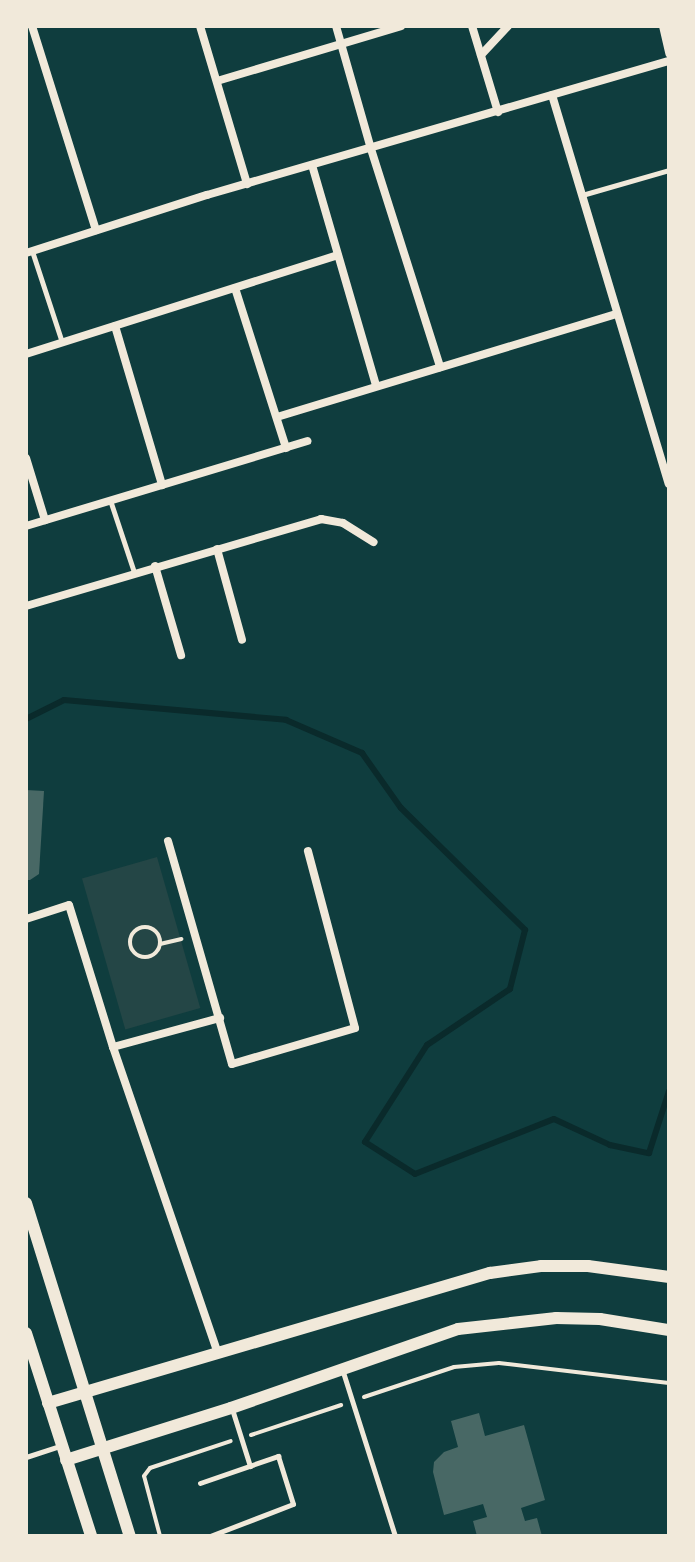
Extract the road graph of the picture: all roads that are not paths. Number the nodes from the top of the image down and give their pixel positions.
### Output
1 (32, 26) edge
2 (200, 26) edge
3 (336, 26) edge
4 (401, 26) edge
5 (472, 26) edge
6 (508, 26) edge
7 (663, 26) edge
8 (341, 44) junction
9 (669, 53) edge
10 (481, 55) junction
11 (669, 61) edge
12 (217, 81) junction
13 (552, 95) junction
14 (498, 112) junction
15 (371, 149) junction
16 (312, 165) junction
17 (669, 170) edge
18 (247, 184) junction
19 (582, 195) junction
20 (96, 230) junction
21 (29, 252) edge
22 (338, 255) junction
23 (235, 288) junction
24 (617, 314) junction
25 (115, 326) junction
26 (62, 343) junction
27 (26, 354) edge
28 (440, 367) junction
29 (376, 386) junction
30 (277, 417) junction
31 (307, 441) dead end
32 (286, 448) junction
33 (26, 458) edge
34 (669, 484) edge
35 (162, 485) junction
36 (111, 503) junction
37 (45, 520) junction
38 (26, 526) edge
39 (374, 542) dead end
40 (217, 549) junction
41 (155, 566) junction
42 (134, 572) junction
43 (26, 606) edge
44 (242, 640) dead end
45 (181, 655) dead end
46 (168, 841) dead end
47 (308, 851) dead end
48 (26, 919) edge
49 (220, 1018) junction
50 (113, 1047) junction
51 (26, 1203) edge
52 (669, 1277) edge
53 (669, 1330) edge
54 (26, 1333) edge
55 (29, 1350) edge
56 (218, 1354) junction
57 (342, 1367) junction
58 (86, 1391) junction
59 (48, 1403) junction
60 (231, 1408) junction
61 (62, 1446) junction
62 (102, 1449) junction
63 (26, 1457) edge
64 (66, 1460) junction
65 (250, 1466) junction
66 (200, 1483) dead end
67 (91, 1536) edge
68 (130, 1536) edge
69 (210, 1536) edge
70 (395, 1536) edge

1 - 20 street
2 - 12 street
3 - 8 street
4 - 8 street
5 - 10 street
6 - 10 street
7 - 9 street
8 - 12 street
8 - 15 street
10 - 14 street
11 - 13 street
12 - 18 street
13 - 14 street
13 - 19 street
14 - 15 street
15 - 16 street
15 - 28 street
16 - 18 street
16 - 22 street
17 - 19 lane
18 - 20 street
19 - 24 street
20 - 21 street
21 - 26 lane
22 - 23 street
22 - 29 street
23 - 25 street
23 - 30 street
24 - 28 street
24 - 34 street
25 - 26 street
25 - 35 street
26 - 27 street
28 - 29 street
29 - 30 street
30 - 32 street
31 - 32 street
32 - 35 street
33 - 37 street
35 - 36 street
36 - 37 street
36 - 42 lane
37 - 38 street
39 - 40 street
40 - 41 street
40 - 44 street
41 - 42 street
41 - 45 street
42 - 43 street
46 - 49 street
47 - 49 street
48 - 50 street
49 - 50 street
50 - 56 street
51 - 58 street
52 - 56 street
53 - 57 street
54 - 55 street
55 - 59 street
56 - 58 street
57 - 60 street
57 - 70 lane
58 - 59 street
58 - 62 street
59 - 61 street
60 - 62 street
60 - 65 lane
61 - 63 lane
61 - 64 street
62 - 64 street
62 - 68 street
64 - 67 street
65 - 66 lane
65 - 69 lane

